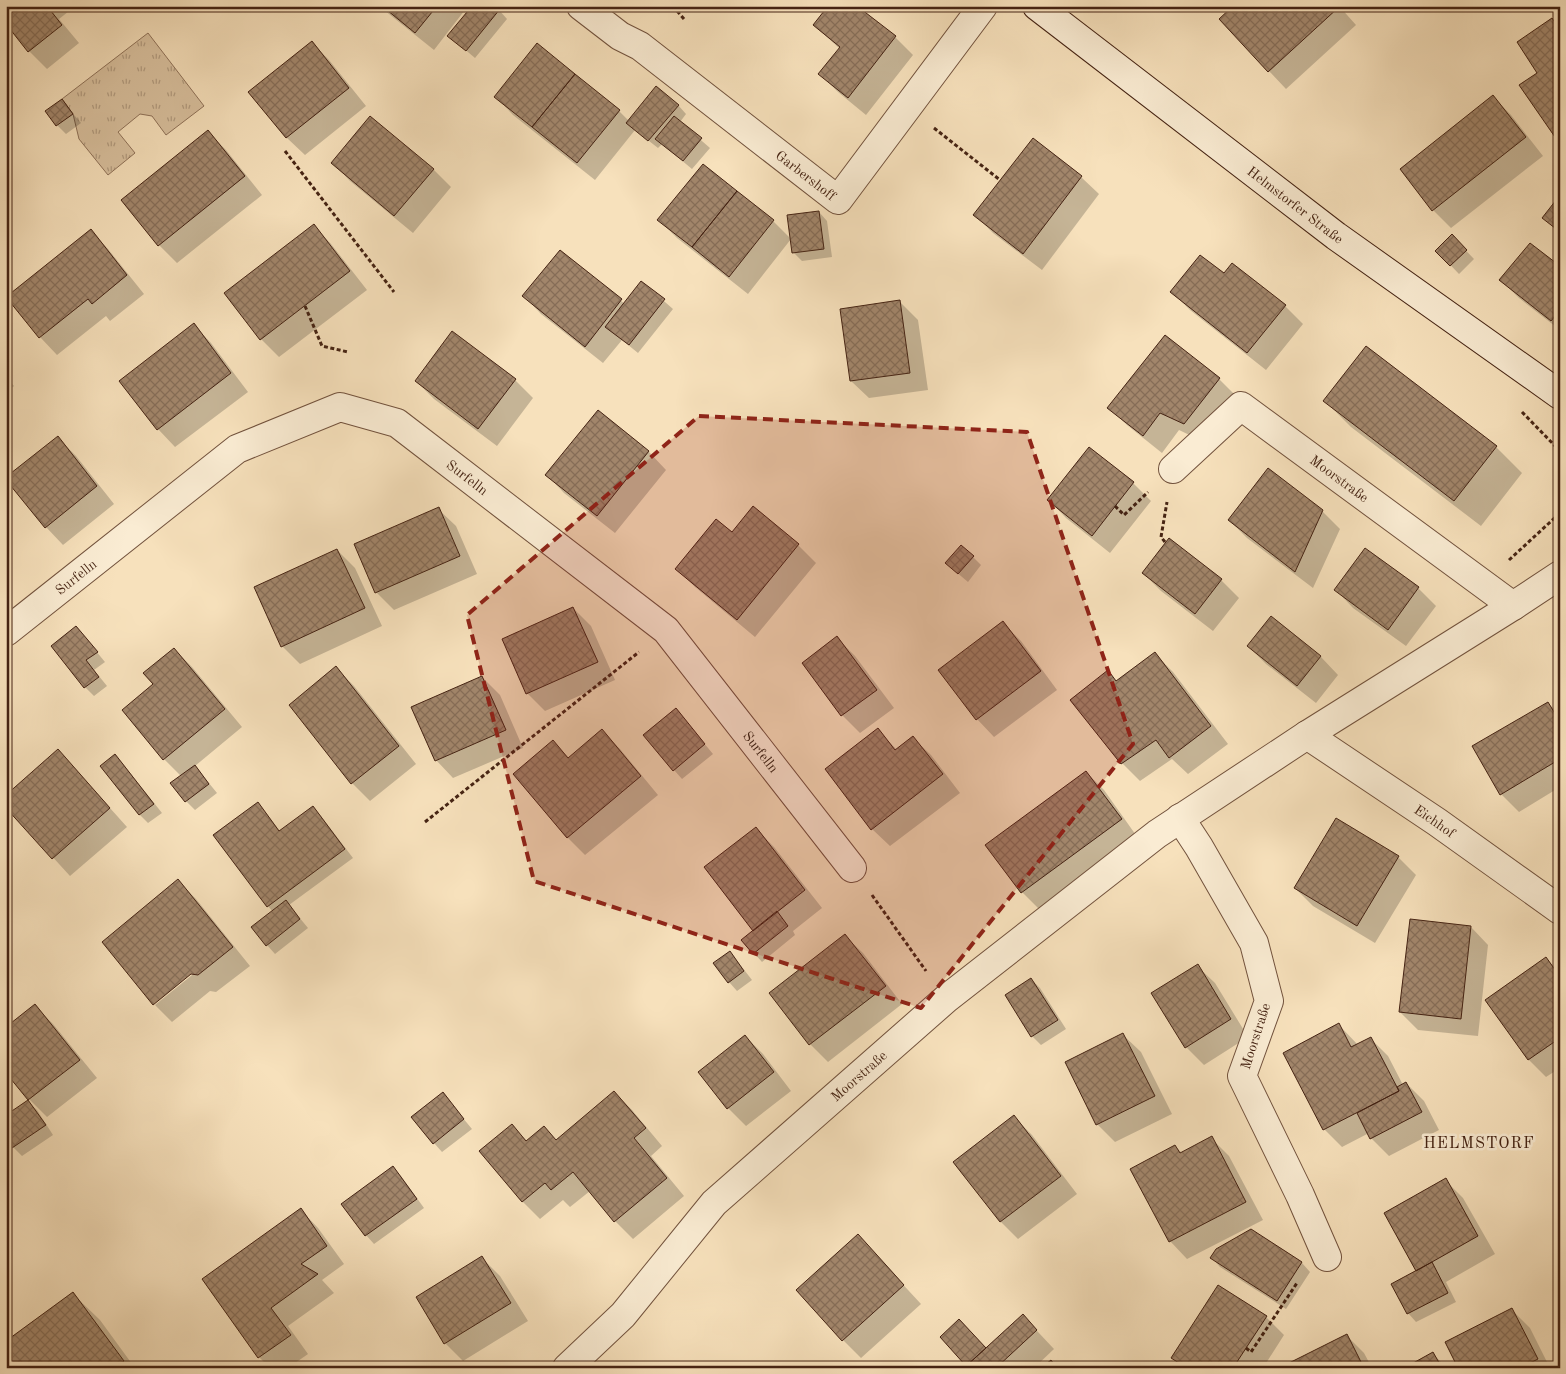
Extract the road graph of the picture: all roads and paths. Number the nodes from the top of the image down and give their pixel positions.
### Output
1 (581, 6) edge
2 (673, 6) edge
3 (983, 6) edge
4 (1037, 6) edge
5 (684, 19) dead end
6 (908, 107) junction
7 (285, 151) dead end
8 (1000, 180) dead end
9 (394, 292) dead end
10 (305, 306) dead end
11 (348, 352) dead end
12 (1560, 395) edge
13 (1172, 469) junction
14 (1115, 506) dead end
15 (1560, 513) edge
16 (1165, 542) dead end
17 (1560, 575) edge
18 (1482, 584) junction
19 (1513, 606) junction
20 (666, 630) junction
21 (6, 632) edge
22 (1307, 735) junction
23 (1180, 818) junction
24 (425, 822) dead end
25 (852, 868) joint
26 (1560, 910) edge
27 (946, 999) junction
28 (1327, 1257) dead end
29 (1297, 1283) dead end
30 (1246, 1348) dead end
31 (567, 1368) edge

1 - 6 street, Garbershoff
2 - 5 path
3 - 6 street, Garbershoff
4 - 12 street, Helmstorfer Straße
6 - 8 path
7 - 9 path
10 - 11 path
13 - 14 path
13 - 16 path
13 - 18 street, Moorstraße
15 - 18 path
17 - 19 street, Moorstraße
18 - 19 street, Moorstraße
19 - 22 street, Moorstraße
20 - 21 street, Surfelln
20 - 24 path
20 - 25 street, Surfelln
22 - 23 street, Moorstraße
22 - 26 street, Eichhof
23 - 27 street, Moorstraße
23 - 28 street, Moorstraße
25 - 27 path
27 - 31 street, Moorstraße
29 - 30 path

